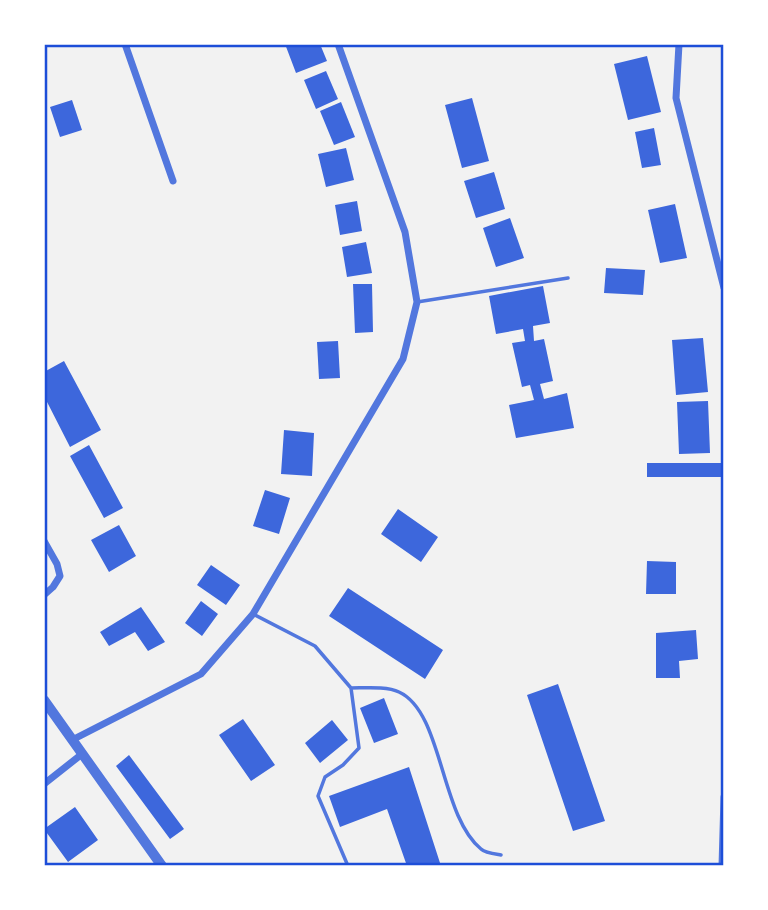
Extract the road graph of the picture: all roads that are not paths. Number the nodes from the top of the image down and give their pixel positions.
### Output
1 (125, 44) edge
2 (338, 44) edge
3 (679, 44) edge
4 (173, 181) dead end
5 (568, 278) dead end
6 (724, 288) edge
7 (417, 302) junction
8 (44, 541) edge
9 (44, 595) edge
10 (253, 614) junction
11 (351, 688) junction
12 (44, 700) edge
13 (72, 740) junction
14 (82, 754) junction
15 (44, 784) edge
16 (724, 797) edge
17 (501, 855) dead end
18 (162, 866) edge
19 (348, 866) edge
20 (722, 866) edge

1 - 4 street
2 - 7 street
3 - 6 street
5 - 7 lane
7 - 10 street
8 - 9 street
10 - 11 lane
10 - 13 street
11 - 17 lane
11 - 19 lane
12 - 13 street
13 - 14 street
14 - 15 street
14 - 18 street
16 - 20 street

